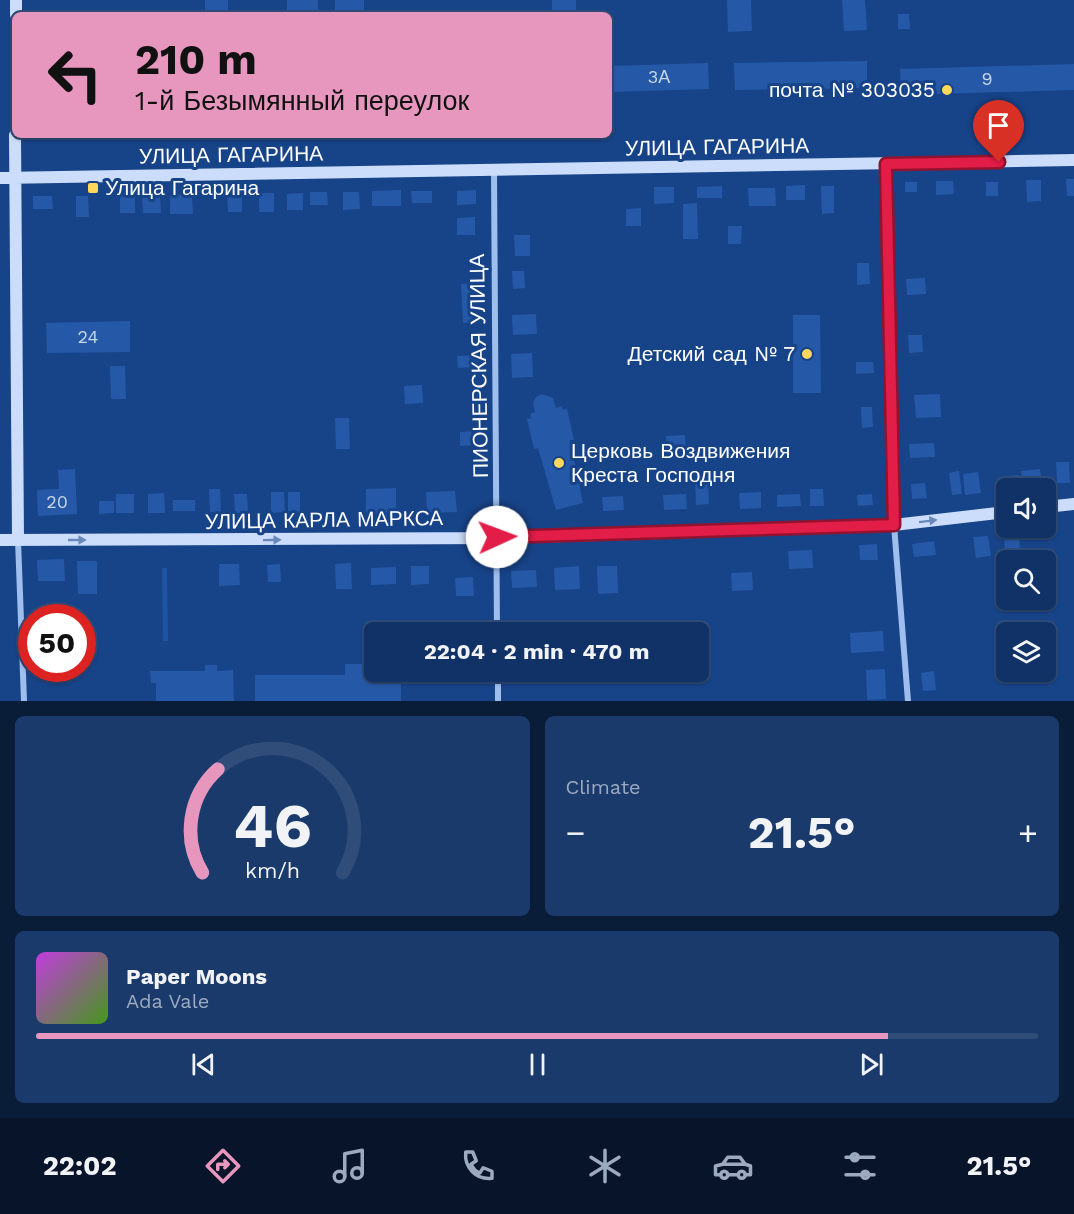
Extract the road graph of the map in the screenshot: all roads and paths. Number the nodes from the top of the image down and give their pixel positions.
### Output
1 (15, 138) edge
2 (1074, 160) edge
3 (886, 164) junction
4 (494, 170) junction
5 (0, 178) edge
6 (15, 178) junction
7 (1074, 504) edge
8 (1056, 506) edge
9 (996, 513) edge
10 (894, 525) junction
11 (497, 537) junction
12 (0, 540) edge
13 (18, 540) junction
14 (497, 622) edge
15 (498, 682) edge
16 (24, 701) edge
17 (498, 701) edge
18 (908, 701) edge

1 - 6 main road
2 - 3 main road, УЛИЦА ГАГАРИНА
3 - 4 main road, УЛИЦА ГАГАРИНА
3 - 10 street
4 - 6 main road, УЛИЦА ГАГАРИНА
4 - 11 street, ПИОНЕРСКАЯ УЛИЦА
5 - 6 main road, УЛИЦА ГАГАРИНА
6 - 13 main road
7 - 8 main road
10 -> 9 main road, УЛИЦА КАРЛА МАРКСА
10 - 11 main road, УЛИЦА КАРЛА МАРКСА
10 - 18 street
13 -> 11 main road, УЛИЦА КАРЛА МАРКСА
11 - 14 street, ПИОНЕРСКАЯ УЛИЦА
12 - 13 main road, УЛИЦА КАРЛА МАРКСА
13 - 16 street
15 - 17 street

